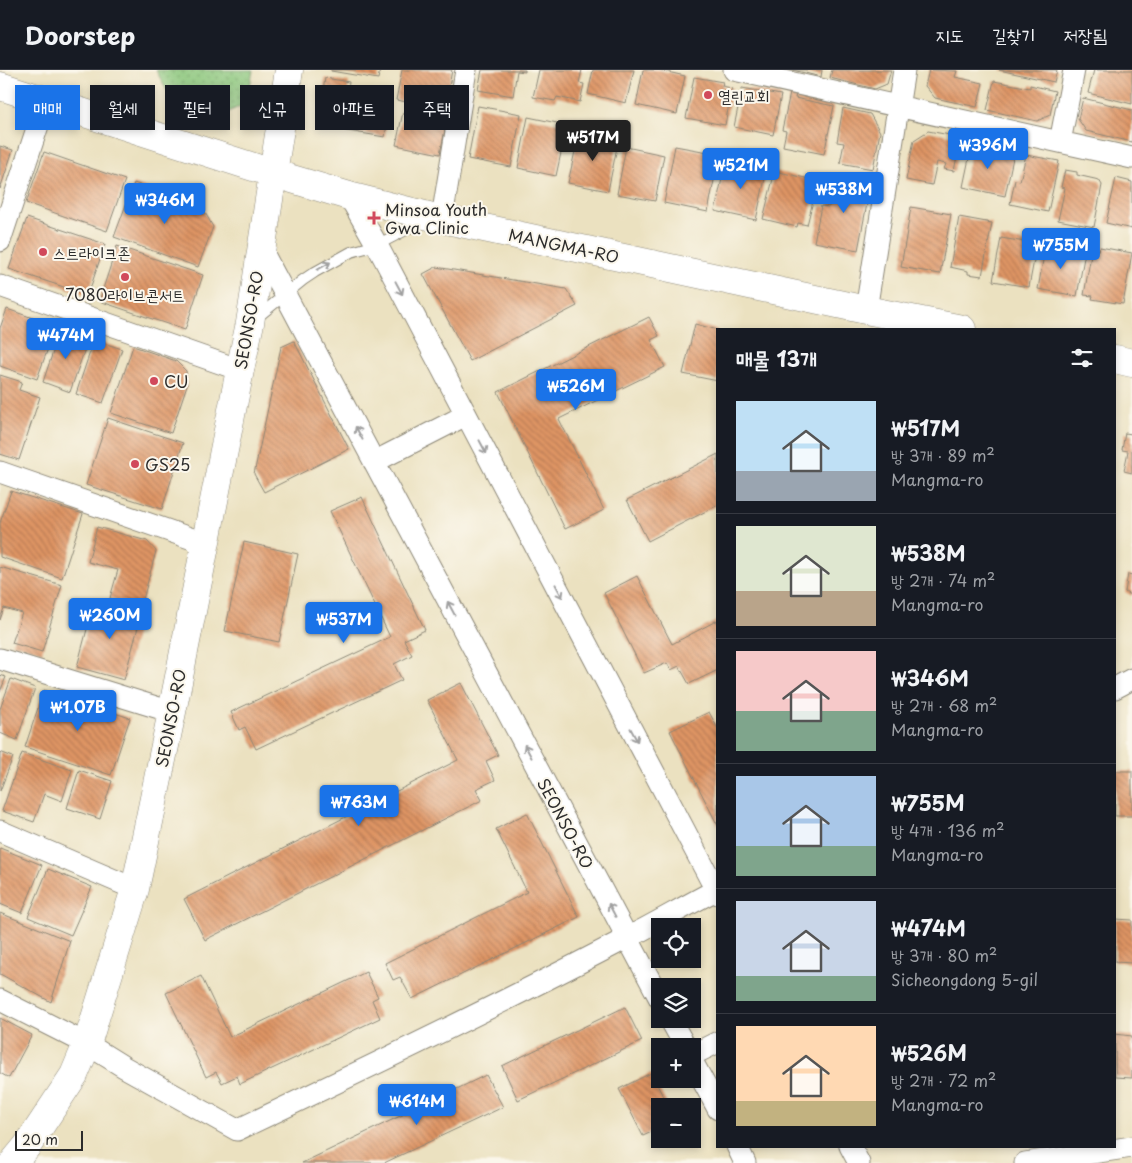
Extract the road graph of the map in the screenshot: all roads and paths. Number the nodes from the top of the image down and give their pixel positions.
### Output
1 (289, 70) edge
2 (466, 70) edge
3 (904, 70) edge
4 (1074, 70) edge
5 (744, 71) edge
6 (0, 86) edge
7 (15, 91) edge
8 (898, 106) junction
9 (80, 112) edge
10 (36, 130) edge
11 (1060, 142) junction
12 (1132, 158) edge
13 (272, 173) junction
14 (349, 196) junction
15 (437, 218) junction
16 (0, 241) edge
17 (377, 245) junction
18 (261, 249) junction
19 (0, 286) edge
20 (285, 295) junction
21 (866, 310) junction
22 (250, 323) junction
23 (957, 328) edge
24 (1116, 359) edge
25 (1132, 363) edge
26 (240, 370) junction
27 (466, 415) junction
28 (374, 462) junction
29 (0, 472) edge
30 (204, 543) junction
31 (0, 658) edge
32 (1132, 679) edge
33 (1116, 687) edge
34 (172, 712) junction
35 (0, 831) edge
36 (135, 889) junction
37 (716, 889) edge
38 (716, 892) edge
39 (627, 938) junction
40 (651, 982) edge
41 (0, 1000) edge
42 (716, 1043) edge
43 (87, 1044) junction
44 (701, 1050) edge
45 (701, 1078) edge
46 (716, 1105) edge
47 (1132, 1147) edge
48 (737, 1148) edge
49 (851, 1148) edge
50 (13, 1163) edge
51 (745, 1163) edge
52 (859, 1163) edge
53 (1025, 1163) edge

1 - 13 street, SEONSO-RO
2 - 15 street
3 - 8 street
4 - 11 street
5 - 8 street
6 - 7 street, MANGMA-RO
8 - 11 street
8 - 21 street
9 - 13 street, MANGMA-RO
10 - 16 street
11 - 12 street
13 - 14 street, MANGMA-RO
13 - 18 street, SEONSO-RO
14 - 15 street, MANGMA-RO
14 - 17 street
15 - 17 lane
15 - 21 street, MANGMA-RO
20 -> 17 lane
17 -> 27 street
18 - 20 street, SEONSO-RO
18 - 22 street, SEONSO-RO
19 - 26 street
20 - 22 lane
28 -> 20 street, SEONSO-RO
21 - 23 street, MANGMA-RO
22 - 26 street, SEONSO-RO
24 - 25 street
26 - 30 street, SEONSO-RO
27 - 28 street
27 -> 37 street
39 -> 28 street, SEONSO-RO
29 - 30 street
30 - 34 street, SEONSO-RO
31 - 34 street
32 - 33 street
34 - 36 street, SEONSO-RO
35 - 36 street
36 - 43 street, SEONSO-RO
38 - 39 street
39 - 40 street, SEONSO-RO
39 - 43 street
41 - 43 street
42 - 44 street
43 - 50 street, SEONSO-RO
45 - 46 street
47 - 53 street
48 - 51 street
49 - 52 street

